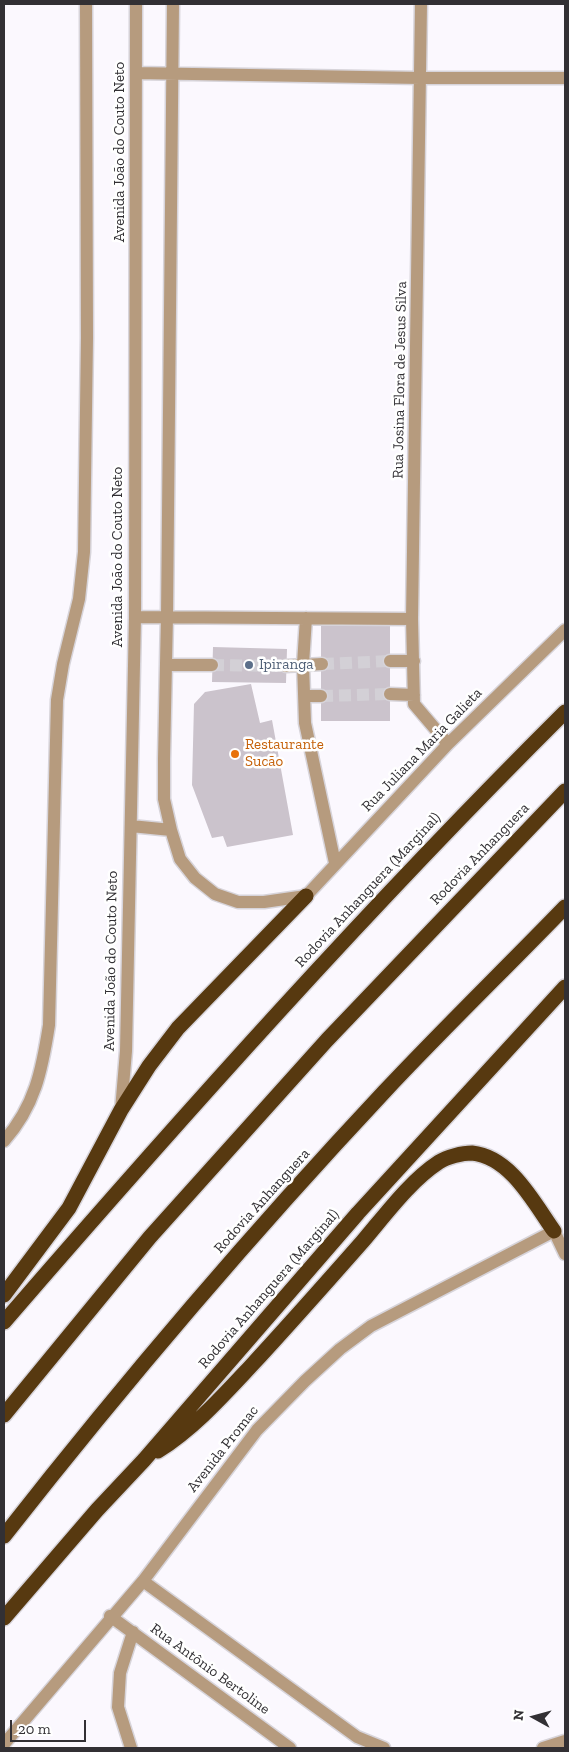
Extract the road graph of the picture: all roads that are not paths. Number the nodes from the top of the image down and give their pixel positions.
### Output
1 (86, 4) edge
2 (136, 4) edge
3 (173, 4) edge
4 (421, 4) edge
5 (136, 73) junction
6 (173, 73) junction
7 (420, 78) junction
8 (565, 78) edge
9 (167, 616) junction
10 (135, 617) junction
11 (306, 618) junction
12 (412, 619) junction
13 (565, 630) edge
14 (390, 661) tunnel mouth
15 (414, 661) junction
16 (303, 664) junction
17 (322, 664) tunnel mouth
18 (166, 665) junction
19 (212, 665) tunnel mouth
20 (286, 666) tunnel mouth
21 (390, 694) tunnel mouth
22 (414, 695) junction
23 (305, 696) junction
24 (321, 696) tunnel mouth
25 (565, 712) edge
26 (448, 744) junction
27 (565, 791) edge
28 (131, 826) junction
29 (171, 830) junction
30 (336, 864) junction
31 (306, 896) junction
32 (565, 907) edge
33 (565, 987) edge
34 (121, 1110) junction
35 (4, 1141) edge
36 (554, 1231) junction
37 (565, 1254) edge
38 (4, 1295) edge
39 (4, 1322) edge
40 (4, 1415) edge
41 (144, 1460) junction
42 (4, 1536) edge
43 (143, 1581) junction
44 (110, 1616) junction
45 (4, 1618) edge
46 (133, 1632) junction
47 (565, 1741) edge
48 (4, 1744) edge
49 (131, 1748) edge
50 (290, 1748) edge
51 (384, 1748) edge
52 (543, 1748) edge

1 - 35 street
2 - 5 street, Avenida João do Couto Neto
3 - 6 street
4 - 7 street, Rua Josina Flora de Jesus Silva
5 - 6 street
5 - 10 street, Avenida João do Couto Neto
6 - 7 street
6 - 9 street
7 - 8 street
7 - 12 street, Rua Josina Flora de Jesus Silva
9 - 10 street
9 - 11 street
9 - 18 street
10 - 28 street, Avenida João do Couto Neto
11 - 12 street
11 - 16 street
12 - 15 street, Rua Josina Flora de Jesus Silva
13 - 26 street, Rua Juliana Maria Galieta
14 - 15 street
15 - 22 street, Rua Josina Flora de Jesus Silva
16 - 17 street
16 - 20 street
16 - 23 street
18 - 19 street
18 - 29 street
21 - 22 street
22 - 26 street, Rua Josina Flora de Jesus Silva
23 - 24 street
23 - 30 street
25 - 39 highway, Rodovia Anhanguera (Marginal)
26 - 30 street, Rua Juliana Maria Galieta
27 - 40 highway, Rodovia Anhanguera
28 - 29 street
28 - 34 street, Avenida João do Couto Neto
29 - 31 street
30 - 31 street, Rua Juliana Maria Galieta
31 - 34 highway
32 - 42 highway, Rodovia Anhanguera
33 - 41 highway, Rodovia Anhanguera (Marginal)
34 - 38 highway
36 - 37 street
36 - 41 highway
36 - 43 street, Avenida Promac
41 - 45 highway, Rodovia Anhanguera (Marginal)
43 - 44 street, Avenida Promac
43 - 51 street
44 - 46 street, Rua Antônio Bertoline
44 - 48 street, Avenida Promac
46 - 49 street
46 - 50 street, Rua Antônio Bertoline
47 - 52 street

